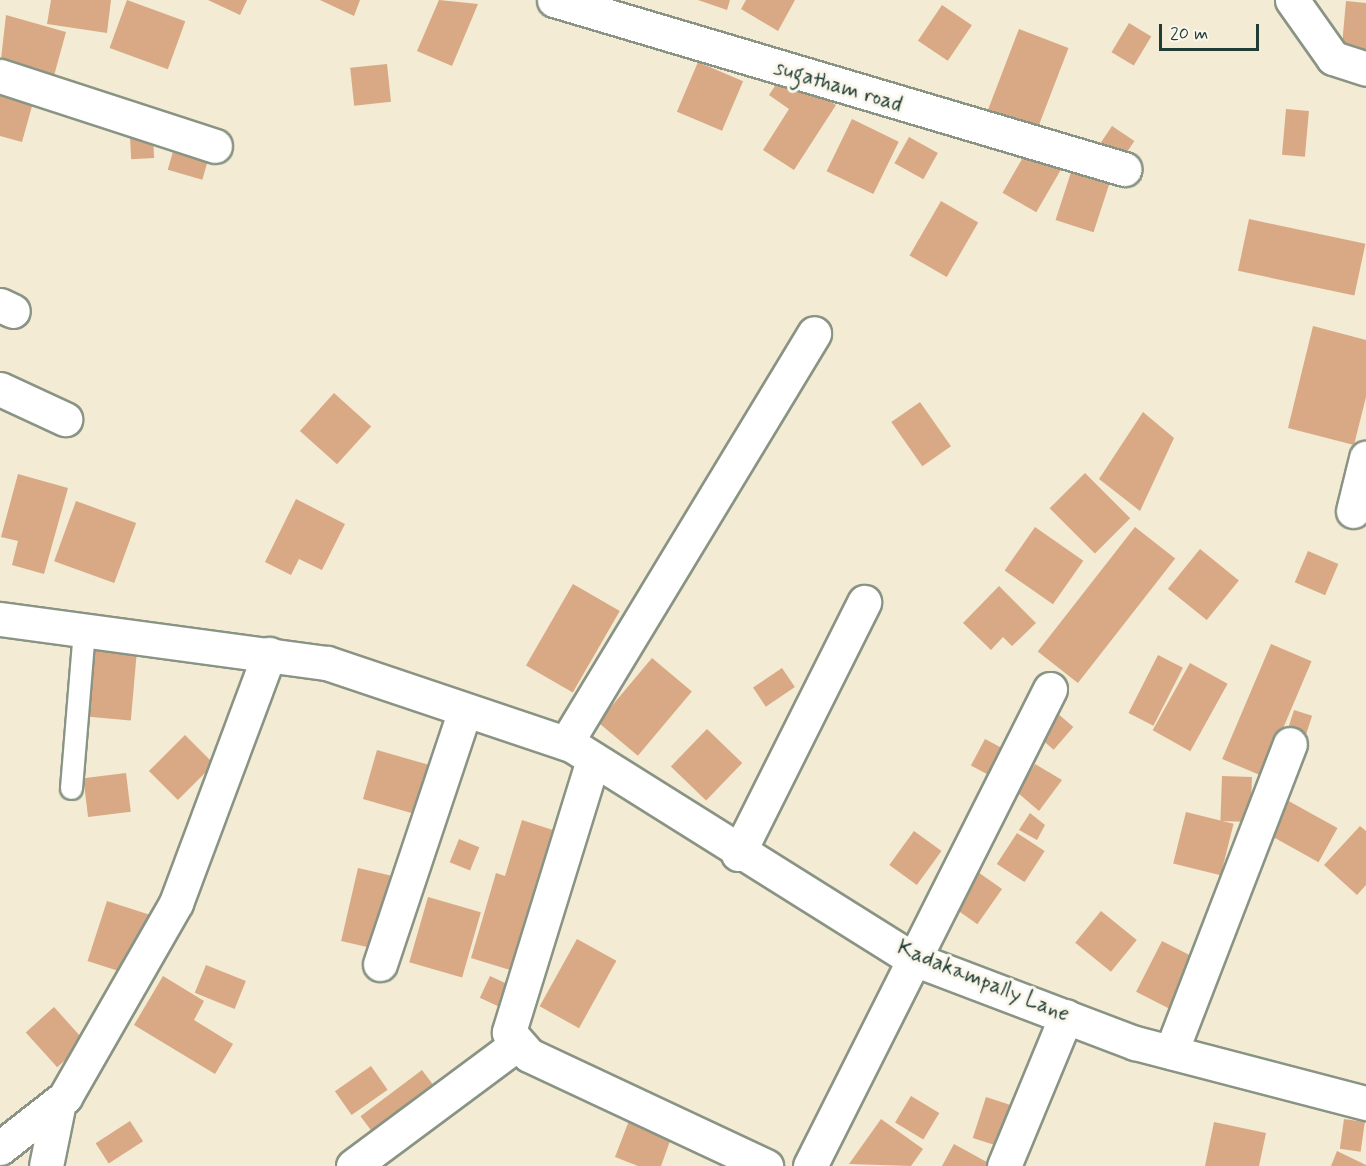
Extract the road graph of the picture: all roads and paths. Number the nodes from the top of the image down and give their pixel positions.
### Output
1 (554, 0) edge
2 (1292, 0) edge
3 (1366, 69) edge
4 (0, 76) edge
5 (214, 146) dead end
6 (1124, 169) dead end
7 (814, 333) dead end
8 (0, 389) edge
9 (65, 419) dead end
10 (1366, 458) edge
11 (1353, 511) dead end
12 (864, 602) dead end
13 (0, 620) edge
14 (84, 629) junction
15 (269, 654) junction
16 (1050, 689) dead end
17 (464, 713) junction
18 (1290, 744) dead end
19 (577, 750) junction
20 (71, 788) dead end
21 (738, 854) junction
22 (911, 958) junction
23 (380, 964) dead end
24 (1066, 1016) junction
25 (517, 1044) junction
26 (1172, 1052) junction
27 (59, 1102) junction
28 (1366, 1103) edge
29 (0, 1148) edge
30 (46, 1166) edge
31 (353, 1166) edge
32 (766, 1166) edge
33 (810, 1166) edge
34 (1004, 1166) edge

1 - 6 street, sugatham road
2 - 3 street
4 - 5 street
7 - 19 street
8 - 9 street
10 - 11 street
12 - 21 street
13 - 14 street, Kadakampally Lane
14 - 15 street, Kadakampally Lane
14 - 20 lane
15 - 17 street, Kadakampally Lane
15 - 27 street
16 - 22 street
17 - 19 street, Kadakampally Lane
17 - 23 street
18 - 26 street
19 - 21 street, Kadakampally Lane
19 - 25 street
21 - 22 street, Kadakampally Lane
22 - 24 street, Kadakampally Lane
22 - 33 street
24 - 26 street, Kadakampally Lane
24 - 34 street
25 - 31 street
25 - 32 street
26 - 28 street, Kadakampally Lane
27 - 29 street
27 - 30 street

